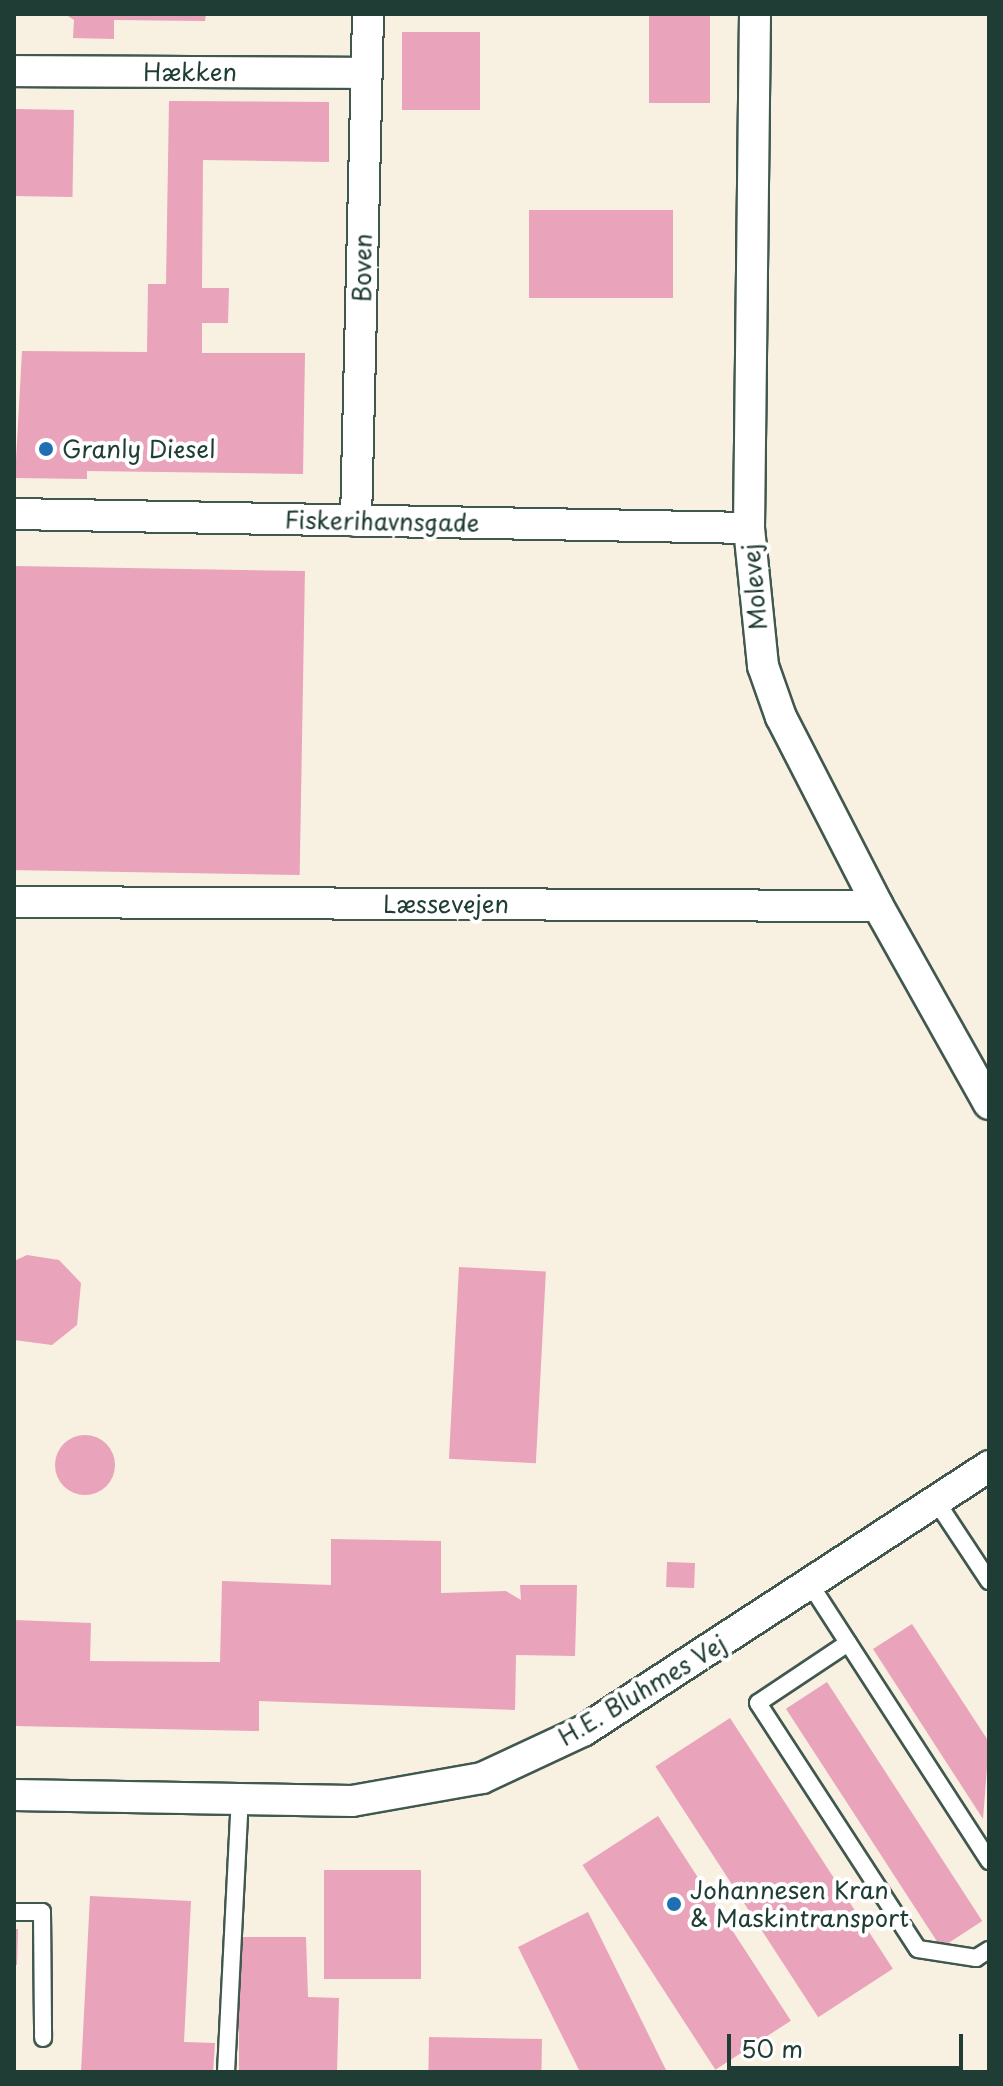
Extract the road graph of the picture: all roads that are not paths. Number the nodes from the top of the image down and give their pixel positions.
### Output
1 (368, 14) edge
2 (755, 14) edge
3 (14, 71) edge
4 (367, 73) junction
5 (14, 514) edge
6 (356, 521) junction
7 (749, 528) junction
8 (14, 902) edge
9 (878, 906) junction
10 (989, 1104) edge
11 (989, 1466) edge
12 (936, 1501) junction
13 (989, 1581) edge
14 (810, 1584) junction
15 (848, 1643) junction
16 (14, 1795) edge
17 (240, 1799) junction
18 (989, 1861) edge
19 (14, 1912) edge
20 (989, 1950) edge
21 (43, 2038) dead end
22 (226, 2072) edge

1 - 4 street, Boven
2 - 7 street, Molevej
3 - 4 street, Hækken
4 - 6 street, Boven
5 - 6 street, Fiskerihavnsgade
6 - 7 street, Fiskerihavnsgade
7 - 9 street, Molevej
8 - 9 street, Læssevejen
9 - 10 street, Molevej
11 - 12 street, H.E. Bluhmes Vej
12 - 13 lane
12 - 14 street, H.E. Bluhmes Vej
14 - 15 lane
14 - 17 street, H.E. Bluhmes Vej
15 - 18 lane
15 - 20 lane
16 - 17 street, H.E. Bluhmes Vej
17 - 22 lane
19 - 21 lane

